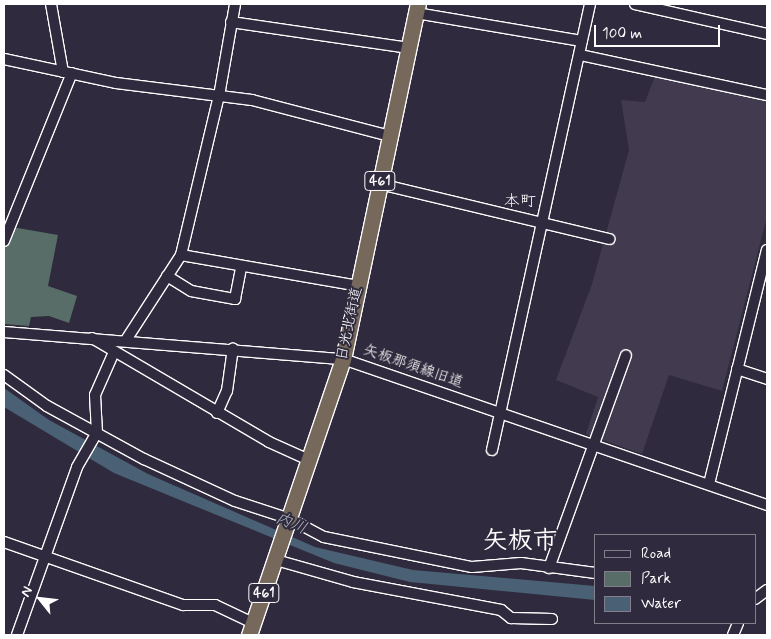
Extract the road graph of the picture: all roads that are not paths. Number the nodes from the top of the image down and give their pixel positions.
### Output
1 (51, 4) edge
2 (234, 4) edge
3 (590, 4) edge
4 (635, 4) edge
5 (417, 8) edge
6 (231, 22) junction
7 (767, 34) edge
8 (582, 41) junction
9 (409, 48) junction
10 (580, 54) junction
11 (4, 59) edge
12 (67, 72) junction
13 (767, 95) edge
14 (219, 96) junction
15 (390, 136) junction
16 (380, 184) junction
17 (543, 225) junction
18 (609, 239) dead end
19 (4, 241) edge
20 (767, 250) edge
21 (181, 255) junction
22 (241, 267) junction
23 (167, 276) junction
24 (358, 286) junction
25 (4, 332) edge
26 (92, 338) junction
27 (126, 340) junction
28 (233, 348) junction
29 (114, 352) junction
30 (626, 355) dead end
31 (343, 359) junction
32 (737, 369) junction
33 (4, 375) edge
34 (767, 379) edge
35 (217, 412) junction
36 (504, 414) junction
37 (97, 433) junction
38 (592, 445) junction
39 (492, 450) dead end
40 (311, 461) junction
41 (709, 484) junction
42 (767, 504) edge
43 (290, 521) junction
44 (4, 542) edge
45 (44, 556) junction
46 (277, 556) junction
47 (549, 568) junction
48 (594, 573) edge
49 (767, 590) edge
50 (756, 598) edge
51 (552, 619) dead end
52 (251, 629) edge
53 (17, 635) edge

1 - 12 street
2 - 6 street
3 - 8 street
4 - 7 street
5 - 8 street
5 - 9 highway, 日光北街道 / 461
6 - 9 street
6 - 14 street
8 - 10 street
9 - 15 highway, 日光北街道 / 461
10 - 13 street
10 - 17 street
11 - 12 street
12 - 14 street
12 - 19 street
14 - 15 street
14 - 21 street
15 - 16 highway, 日光北街道 / 461
16 - 17 street
16 - 24 highway, 日光北街道 / 461
17 - 18 street
17 - 36 street
20 - 32 street
21 - 22 street
21 - 23 street
22 - 23 street
22 - 24 street
23 - 27 street
24 - 31 highway, 日光北街道 / 461
25 - 26 street, 矢板那須線旧道
26 - 27 street, 矢板那須線旧道
26 - 29 street
27 - 28 street, 矢板那須線旧道
28 - 31 street, 矢板那須線旧道
28 - 35 street
29 - 35 street
29 - 37 street
30 - 38 street
31 - 36 street, 矢板那須線旧道
31 - 40 highway, 日光北街道 / 461
32 - 34 street
32 - 41 street
33 - 37 street
35 - 40 street
36 - 38 street, 矢板那須線旧道
36 - 39 street
37 - 43 street
37 - 45 street
38 - 41 street, 矢板那須線旧道
38 - 47 street
40 - 43 highway, 日光北街道 / 461
41 - 42 street, 矢板那須線旧道
43 - 46 highway, 日光北街道 / 461
43 - 47 street
44 - 45 street
45 - 52 street
45 - 53 street
46 - 51 street
46 - 52 highway, 日光北街道 / 461
47 - 48 street
49 - 50 street

